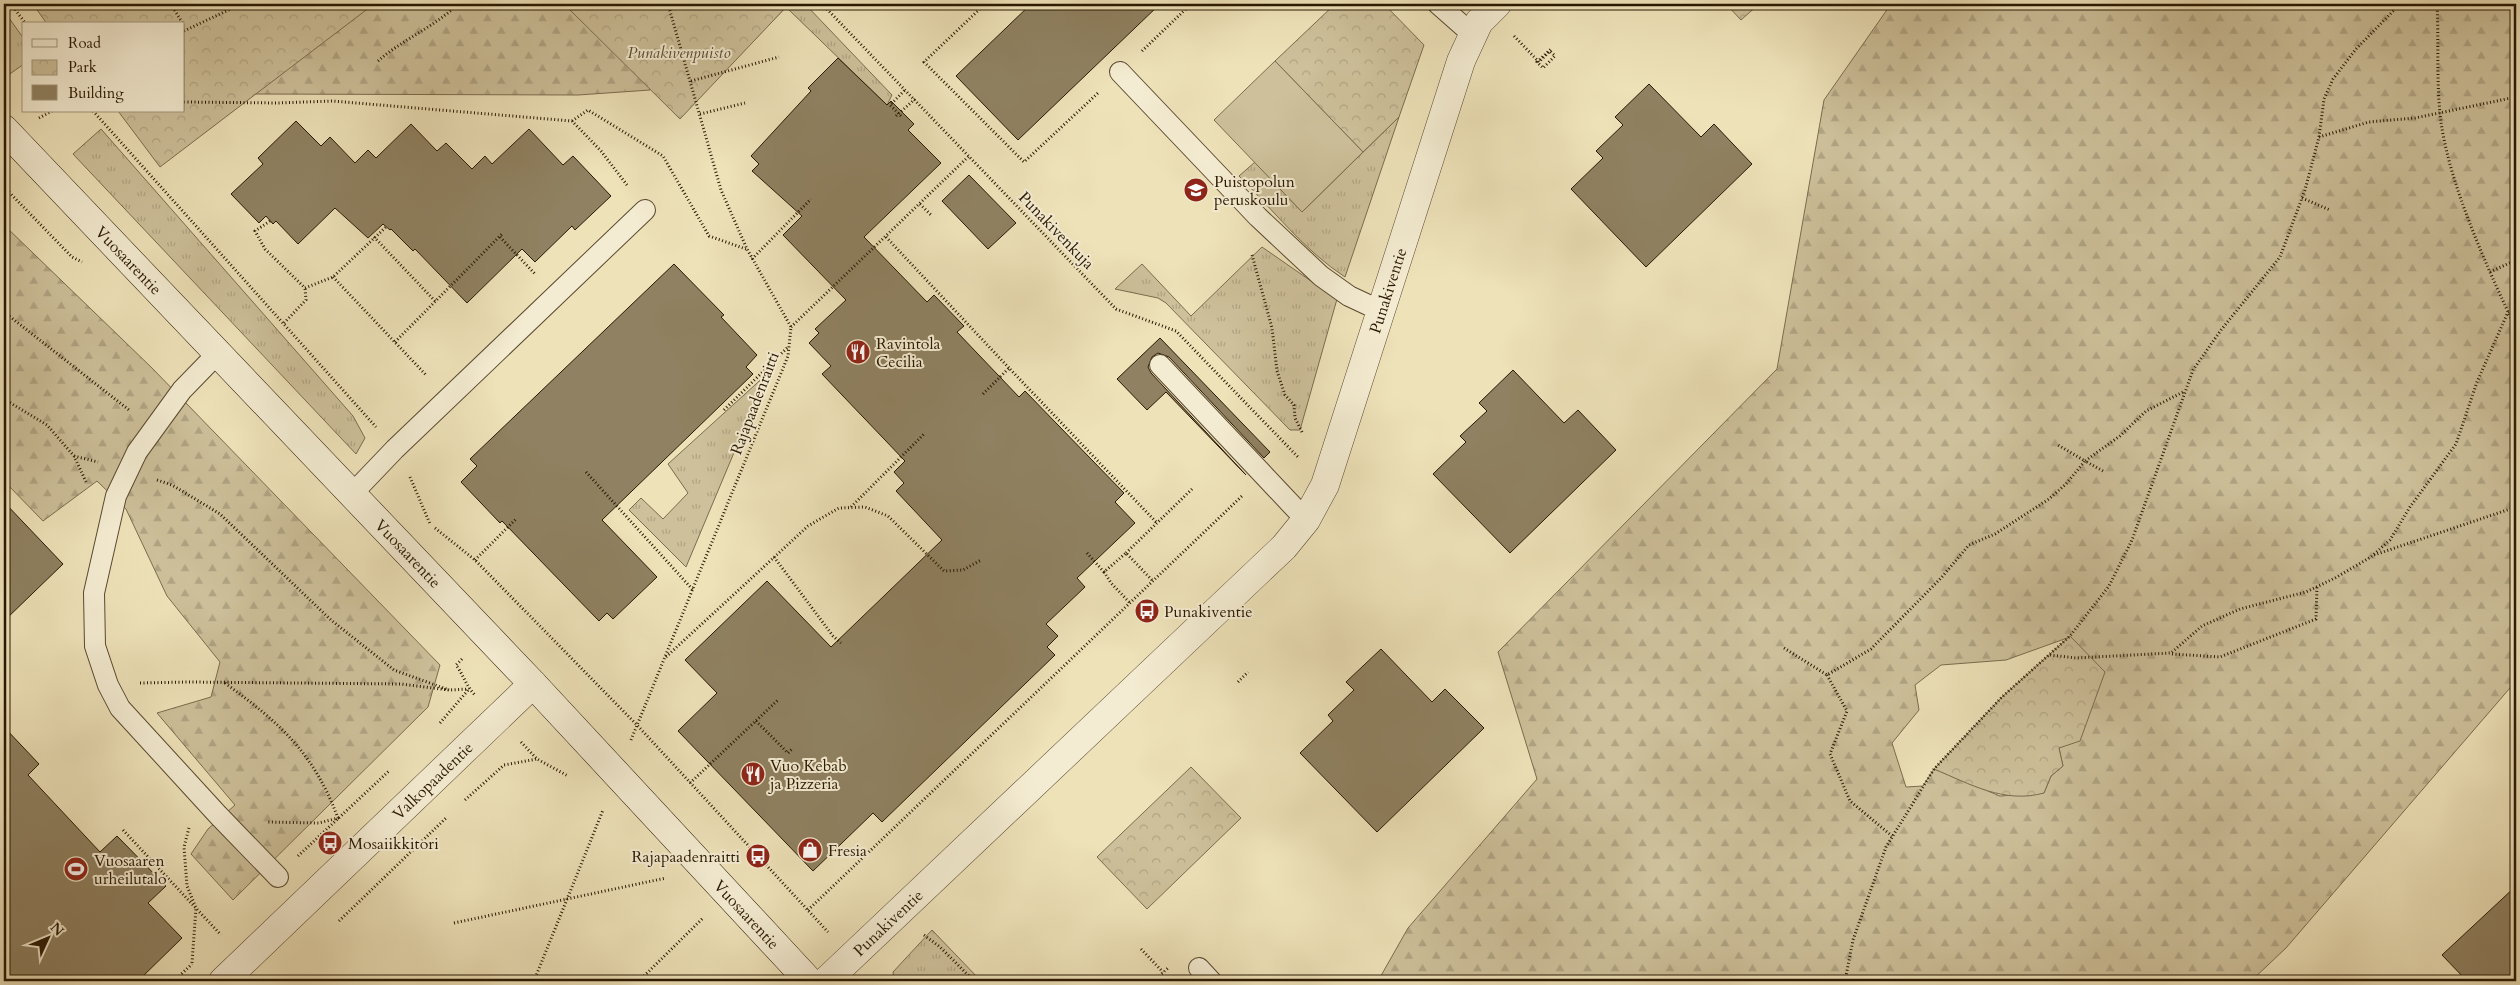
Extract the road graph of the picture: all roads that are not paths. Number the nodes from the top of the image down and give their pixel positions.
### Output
1 (1438, 4) edge
2 (1497, 4) edge
3 (1472, 34) junction
4 (1120, 72) road end
5 (4, 129) edge
6 (645, 210) road end
7 (1381, 311) junction
8 (218, 352) junction
9 (1160, 365) dead end
10 (352, 494) junction
11 (1306, 520) junction
12 (533, 684) junction
13 (278, 876) road end
14 (224, 981) edge
15 (809, 981) edge
16 (826, 981) edge

1 - 3 lane
2 - 3 street, Punakiventie
3 - 7 street, Punakiventie
4 - 7 lane
5 - 8 street, Vuosaarentie
6 - 10 lane
7 - 11 street, Punakiventie
8 - 10 street, Vuosaarentie
8 - 13 lane
9 - 11 lane
10 - 12 street, Vuosaarentie
11 - 16 street, Punakiventie
12 - 14 street, Valkopaadentie
12 - 15 street, Vuosaarentie

